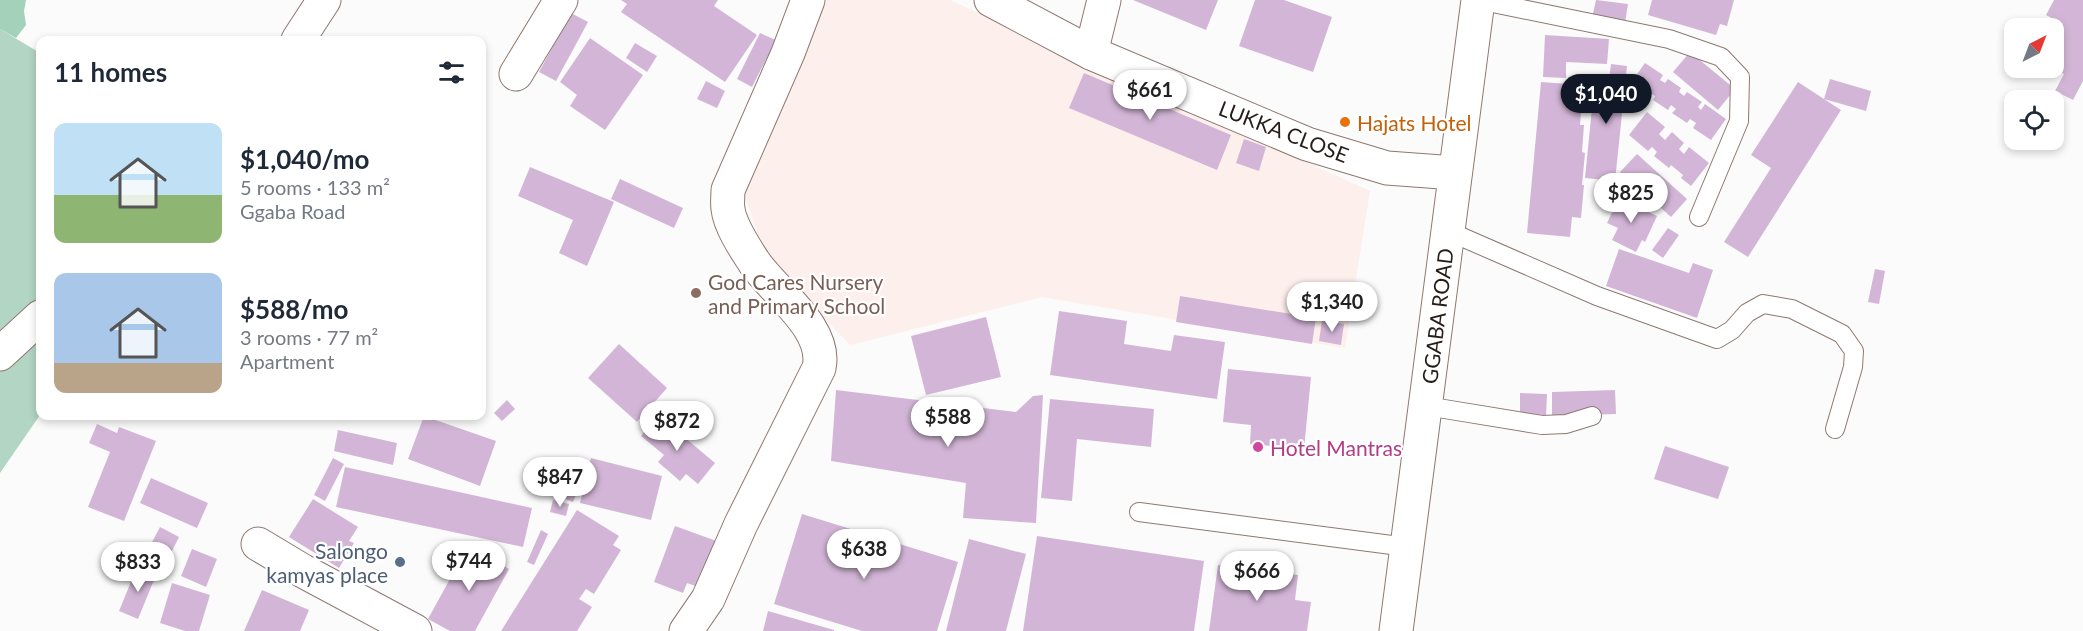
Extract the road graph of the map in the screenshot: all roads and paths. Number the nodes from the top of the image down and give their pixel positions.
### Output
1 (324, 0) edge
2 (561, 0) edge
3 (808, 0) edge
4 (991, 0) edge
5 (1104, 0) edge
6 (1478, 0) edge
7 (301, 36) edge
8 (1091, 53) junction
9 (516, 74) dead end
10 (1455, 173) junction
11 (1699, 218) dead end
12 (1448, 231) junction
13 (36, 321) edge
14 (0, 354) edge
15 (1426, 406) junction
16 (1592, 416) dead end
17 (1835, 429) dead end
18 (1139, 513) dead end
19 (258, 544) dead end
20 (1407, 547) junction
21 (415, 631) edge
22 (686, 631) edge
23 (1396, 631) edge

1 - 7 street
2 - 9 street
3 - 22 street
4 - 8 street, LUKKA CLOSE
5 - 8 street
6 - 10 street, GGABA ROAD
6 - 11 lane
8 - 10 street, LUKKA CLOSE
10 - 12 street, GGABA ROAD
12 - 15 street, GGABA ROAD
12 - 17 lane
13 - 14 street
15 - 16 lane
15 - 20 street, GGABA ROAD
18 - 20 lane
19 - 21 street
20 - 23 street, GGABA ROAD

